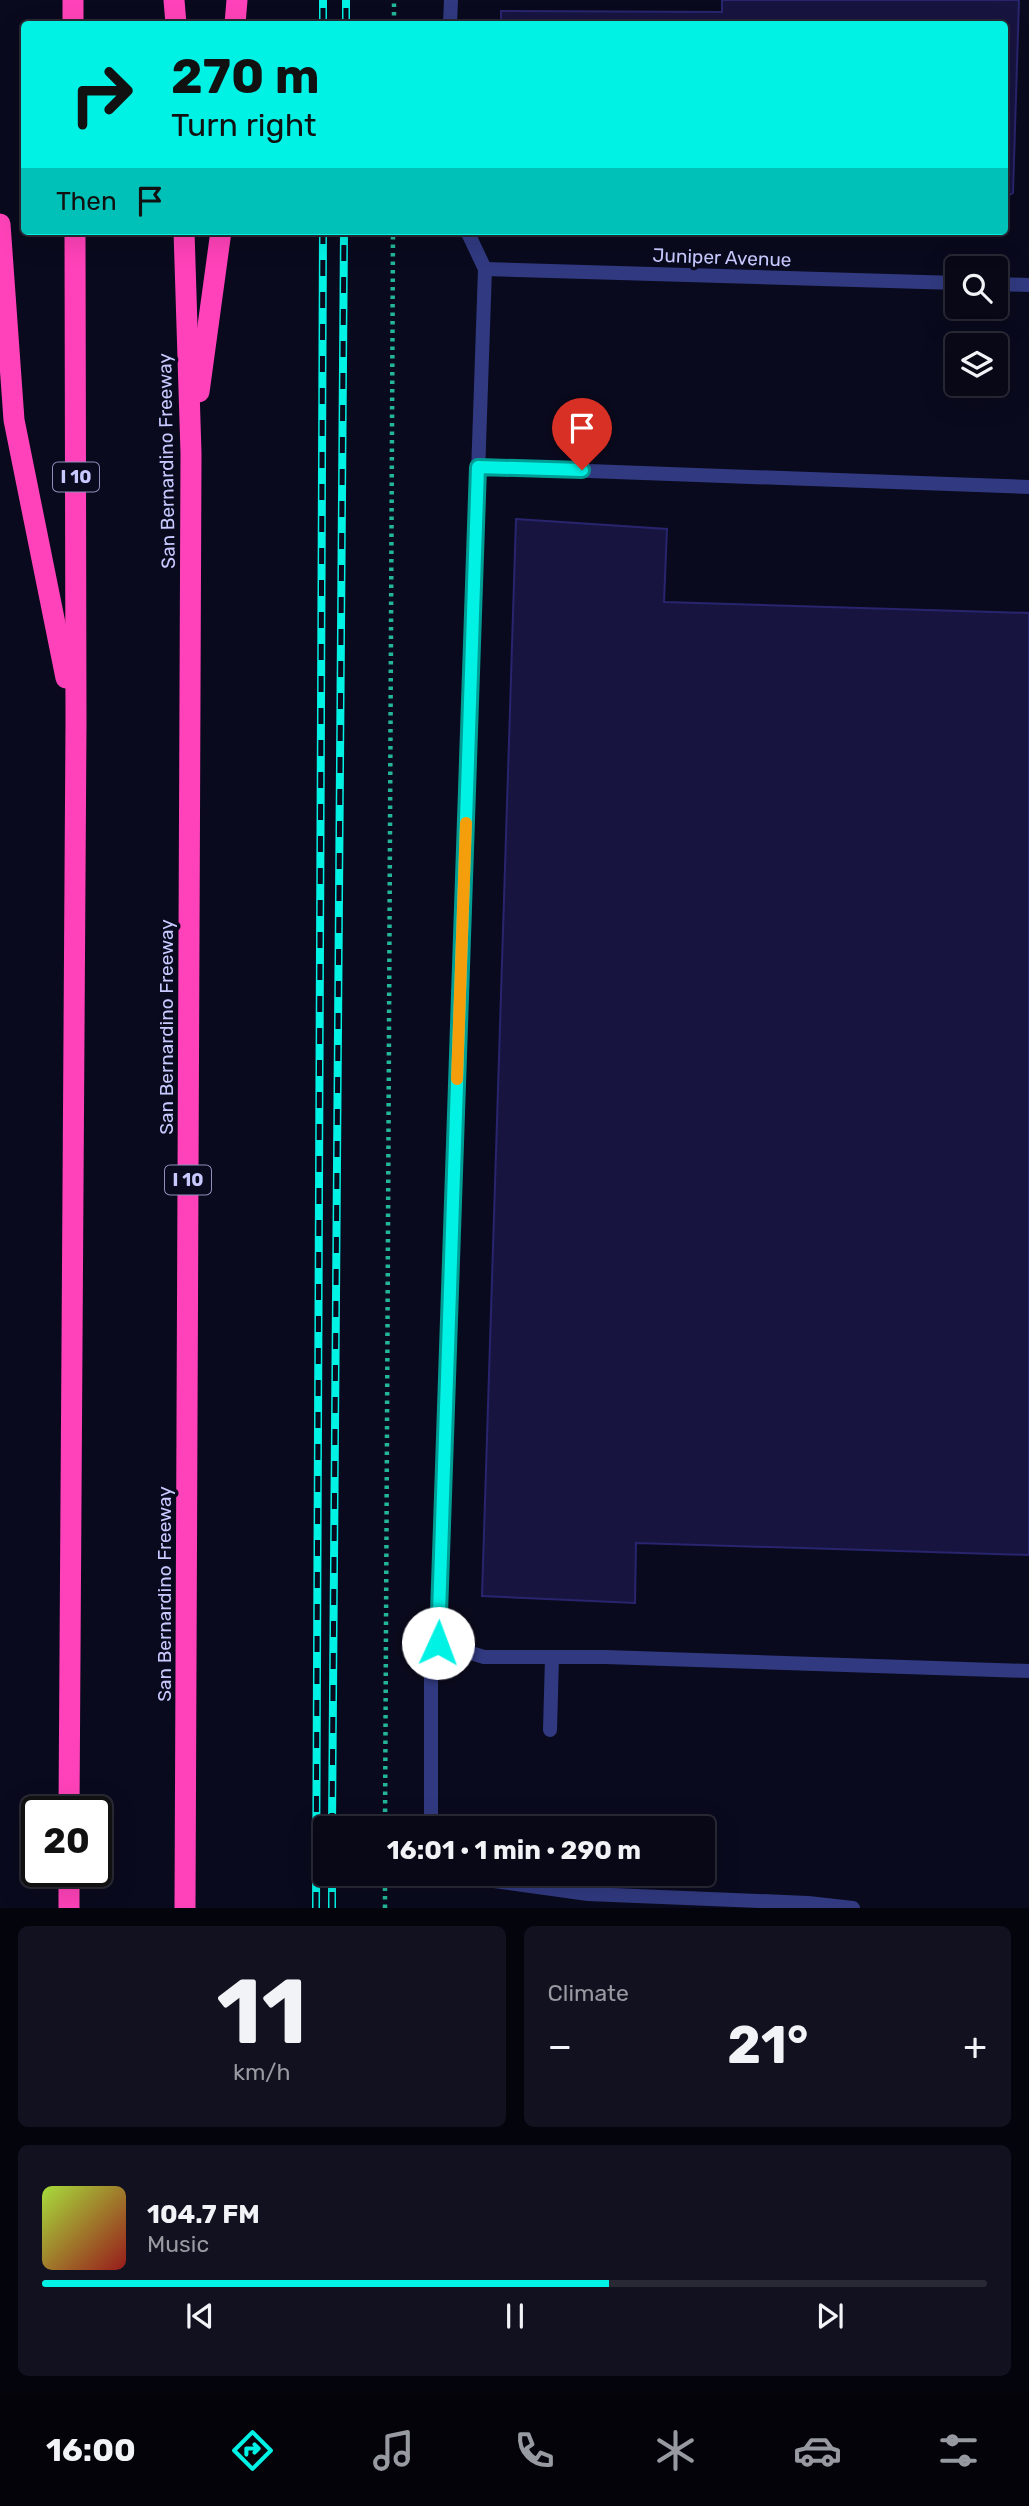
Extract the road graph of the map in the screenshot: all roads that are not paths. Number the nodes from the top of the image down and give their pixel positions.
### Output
1 (73, 0) edge
2 (174, 0) edge
3 (237, 0) edge
4 (451, 0) edge
5 (73, 21) edge
6 (176, 21) edge
7 (235, 21) edge
8 (450, 21) edge
9 (0, 224) edge
10 (75, 235) edge
11 (184, 235) edge
12 (220, 235) edge
13 (469, 235) edge
14 (485, 268) junction
15 (945, 283) edge
16 (1008, 284) edge
17 (1029, 285) edge
18 (191, 453) junction
19 (478, 467) junction
20 (1029, 488) edge
21 (76, 723) junction
22 (438, 1643) junction
23 (552, 1657) junction
24 (1029, 1671) edge
25 (550, 1730) dead end
26 (69, 1796) edge
27 (431, 1816) edge
28 (530, 1886) edge
29 (69, 1887) edge
30 (69, 1908) edge
31 (185, 1908) edge
32 (853, 1908) edge

1 - 5 highway
2 - 6 highway
3 - 7 highway
4 - 8 street
9 - 21 highway
10 - 21 highway, I 10
11 - 18 highway, San Bernardino Freeway / I 10
12 - 18 highway
13 - 14 street
14 - 15 street, Juniper Avenue
14 - 19 street
16 - 17 street
18 - 31 highway, San Bernardino Freeway / I 10
19 - 20 street
19 - 22 street
21 - 26 highway, I 10
22 - 23 street
22 - 27 street
23 - 24 street
23 - 25 street
28 - 32 street
29 - 30 highway

